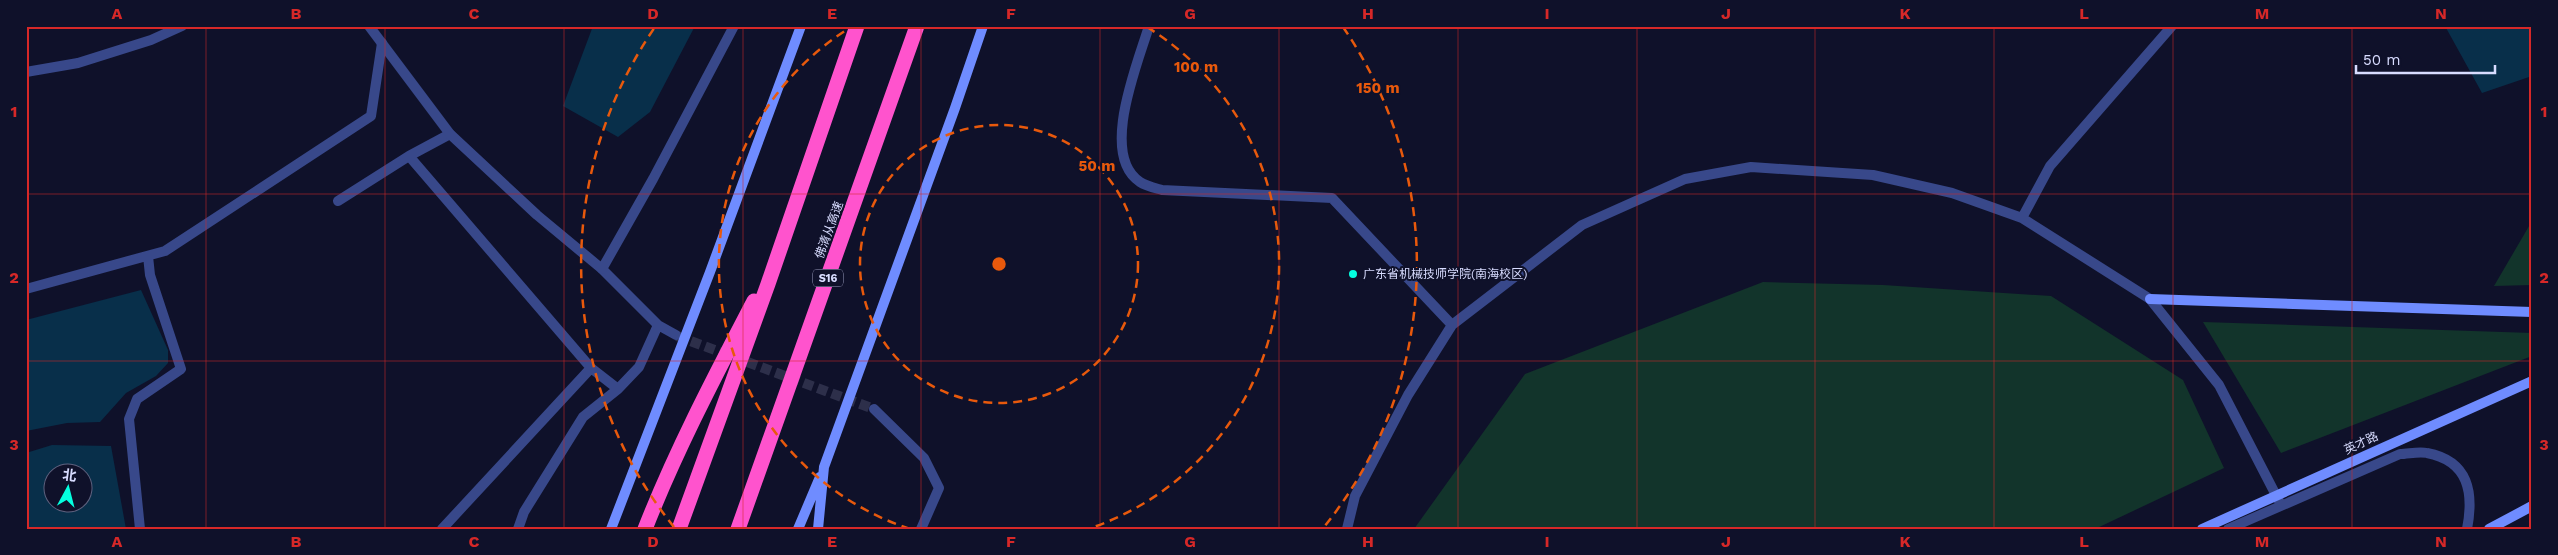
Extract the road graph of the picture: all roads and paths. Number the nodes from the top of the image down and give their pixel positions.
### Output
1 (182, 26) edge
2 (369, 26) edge
3 (734, 26) edge
4 (801, 26) edge
5 (857, 26) edge
6 (917, 26) edge
7 (983, 26) edge
8 (1149, 26) edge
9 (2172, 26) edge
10 (382, 43) junction
11 (26, 72) edge
12 (450, 134) junction
13 (409, 156) junction
14 (338, 201) dead end
15 (2022, 218) junction
16 (780, 250) junction
17 (148, 256) junction
18 (602, 269) junction
19 (26, 289) edge
20 (2150, 298) junction
21 (2532, 312) edge
22 (658, 325) junction
23 (1452, 325) junction
24 (676, 335) tunnel mouth
25 (591, 368) junction
26 (2532, 381) edge
27 (618, 388) junction
28 (874, 409) tunnel mouth
29 (824, 467) junction
30 (2279, 501) junction
31 (2532, 506) edge
32 (140, 529) edge
33 (442, 529) edge
34 (518, 529) edge
35 (611, 529) edge
36 (645, 529) edge
37 (678, 529) edge
38 (738, 529) edge
39 (798, 529) edge
40 (818, 529) edge
41 (921, 529) edge
42 (1347, 529) edge
43 (2202, 529) edge
44 (2228, 529) edge
45 (2467, 529) edge
46 (2489, 529) edge

1 - 11 street
2 - 10 street
3 - 18 street
4 - 35 main road
5 - 16 highway
6 - 38 highway, 佛清从高速 / S16
7 - 29 main road
8 - 23 street
9 - 15 street
10 - 12 street
10 - 17 street
12 - 13 street
12 - 18 street
13 - 14 street
13 - 25 street
15 - 20 street
15 - 23 street
16 - 36 highway
16 - 37 highway
17 - 19 street
17 - 32 street
18 - 22 street
20 - 21 main road
20 - 30 street
22 - 24 street
22 - 27 street
23 - 42 street
25 - 27 street
25 - 33 street
26 - 30 main road, 英才路
27 - 34 street
28 - 41 street
29 - 39 main road
29 - 40 main road
30 - 43 main road, 英才路
30 - 44 street, 英才路
30 - 45 street, 英才路
31 - 46 main road

